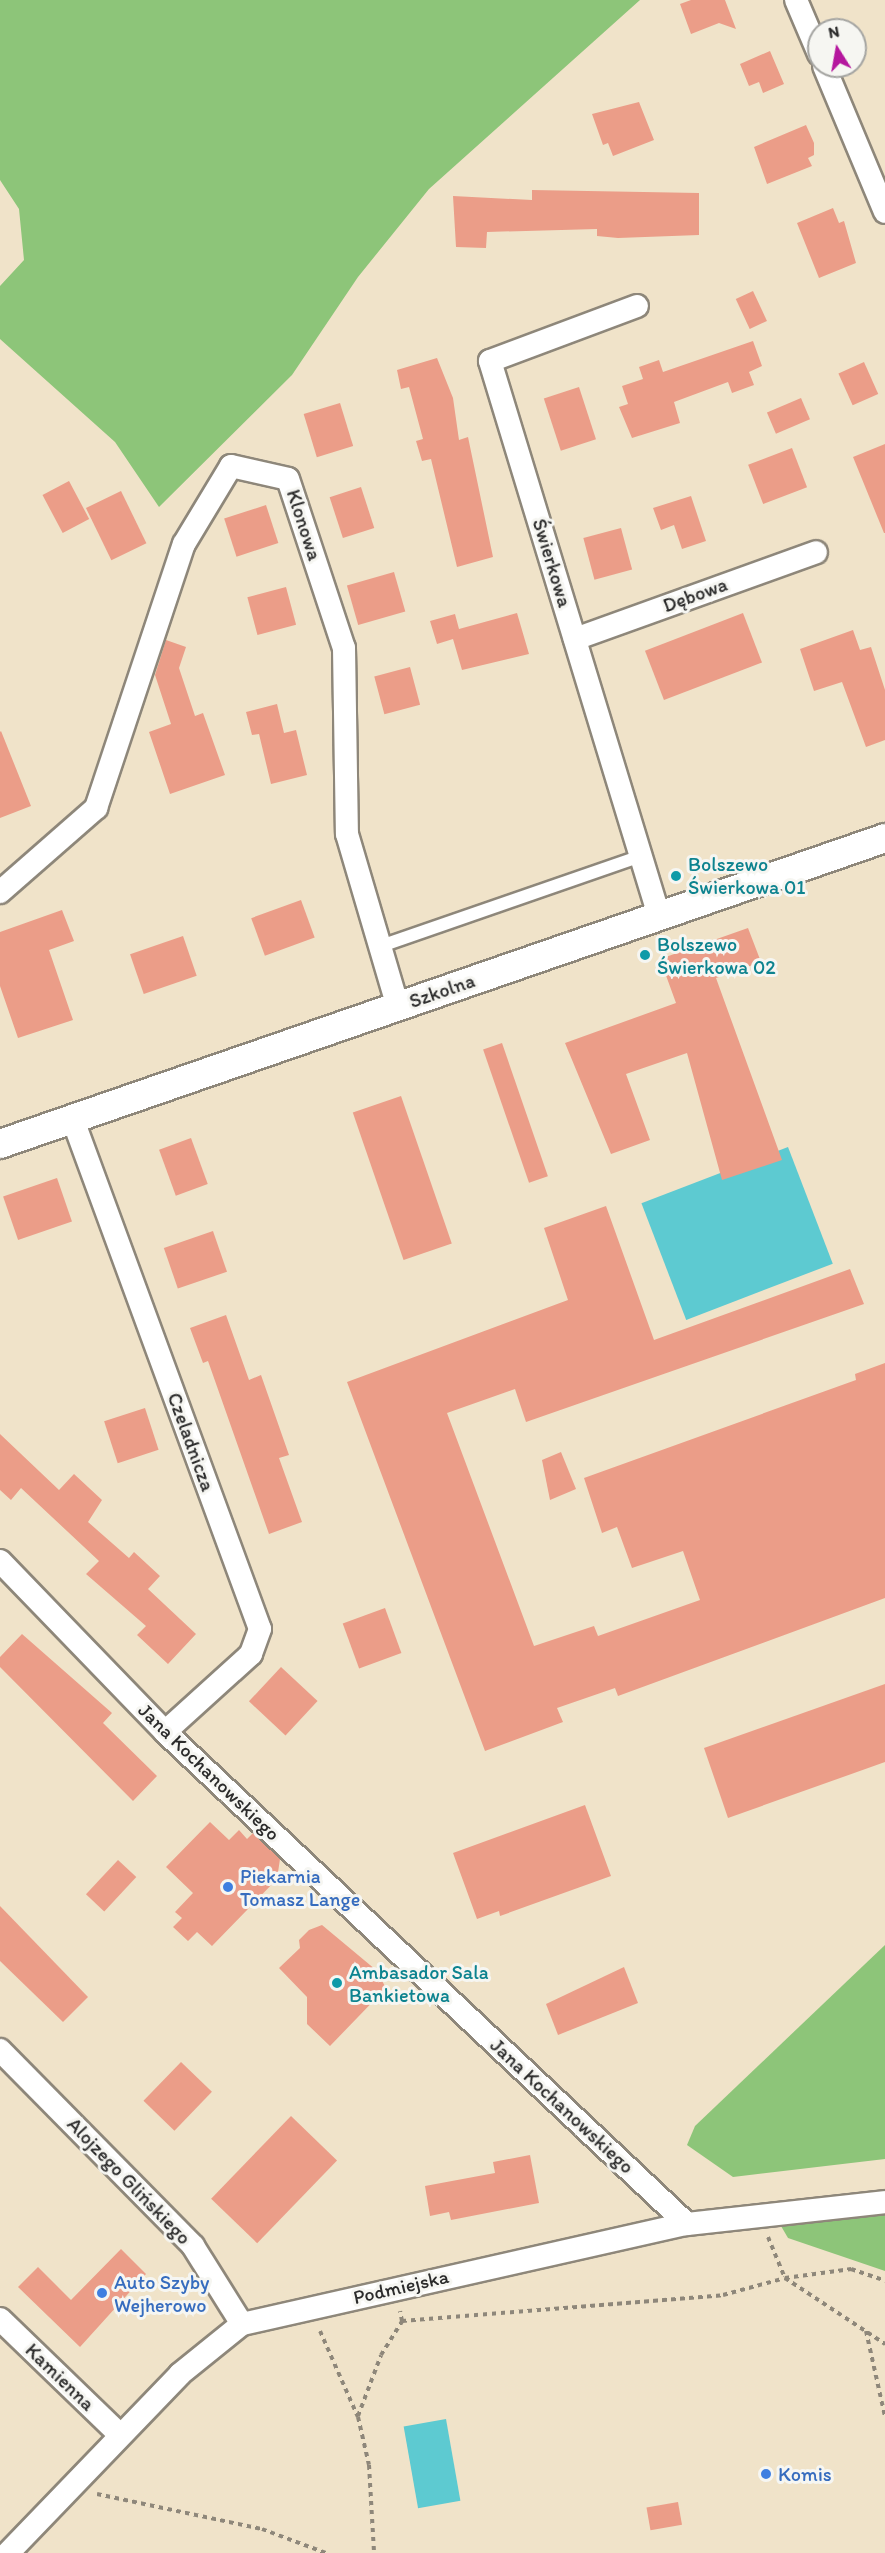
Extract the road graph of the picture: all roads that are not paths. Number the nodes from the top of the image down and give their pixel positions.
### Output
1 (796, 0) edge
2 (807, 26) edge
3 (829, 78) edge
4 (885, 212) edge
5 (638, 306) dead end
6 (816, 552) dead end
7 (575, 639) junction
8 (885, 838) edge
9 (641, 856) junction
10 (0, 892) edge
11 (659, 916) junction
12 (378, 947) junction
13 (398, 1007) junction
14 (73, 1120) junction
15 (0, 1144) edge
16 (0, 1561) edge
17 (165, 1732) junction
18 (0, 2050) edge
19 (885, 2202) edge
20 (687, 2224) junction
21 (0, 2319) edge
22 (242, 2324) junction
23 (120, 2435) junction
24 (8, 2553) edge

1 - 2 street
3 - 4 street
5 - 7 street, Świerkowa
6 - 7 street, Dębowa
7 - 9 street, Świerkowa
8 - 11 street, Szkolna
9 - 11 street, Świerkowa
9 - 12 lane
10 - 12 street, Klonowa
11 - 13 street, Szkolna
12 - 13 street, Klonowa
13 - 14 street, Szkolna
14 - 15 street, Szkolna
14 - 17 street, Czeladnicza
16 - 17 street, Jana Kochanowskiego
17 - 20 street, Jana Kochanowskiego
18 - 22 street, Alojzego Glińskiego
19 - 20 street, Podmiejska
20 - 22 street, Podmiejska
21 - 23 street, Kamienna
22 - 23 street, Podmiejska
23 - 24 street, Podmiejska

